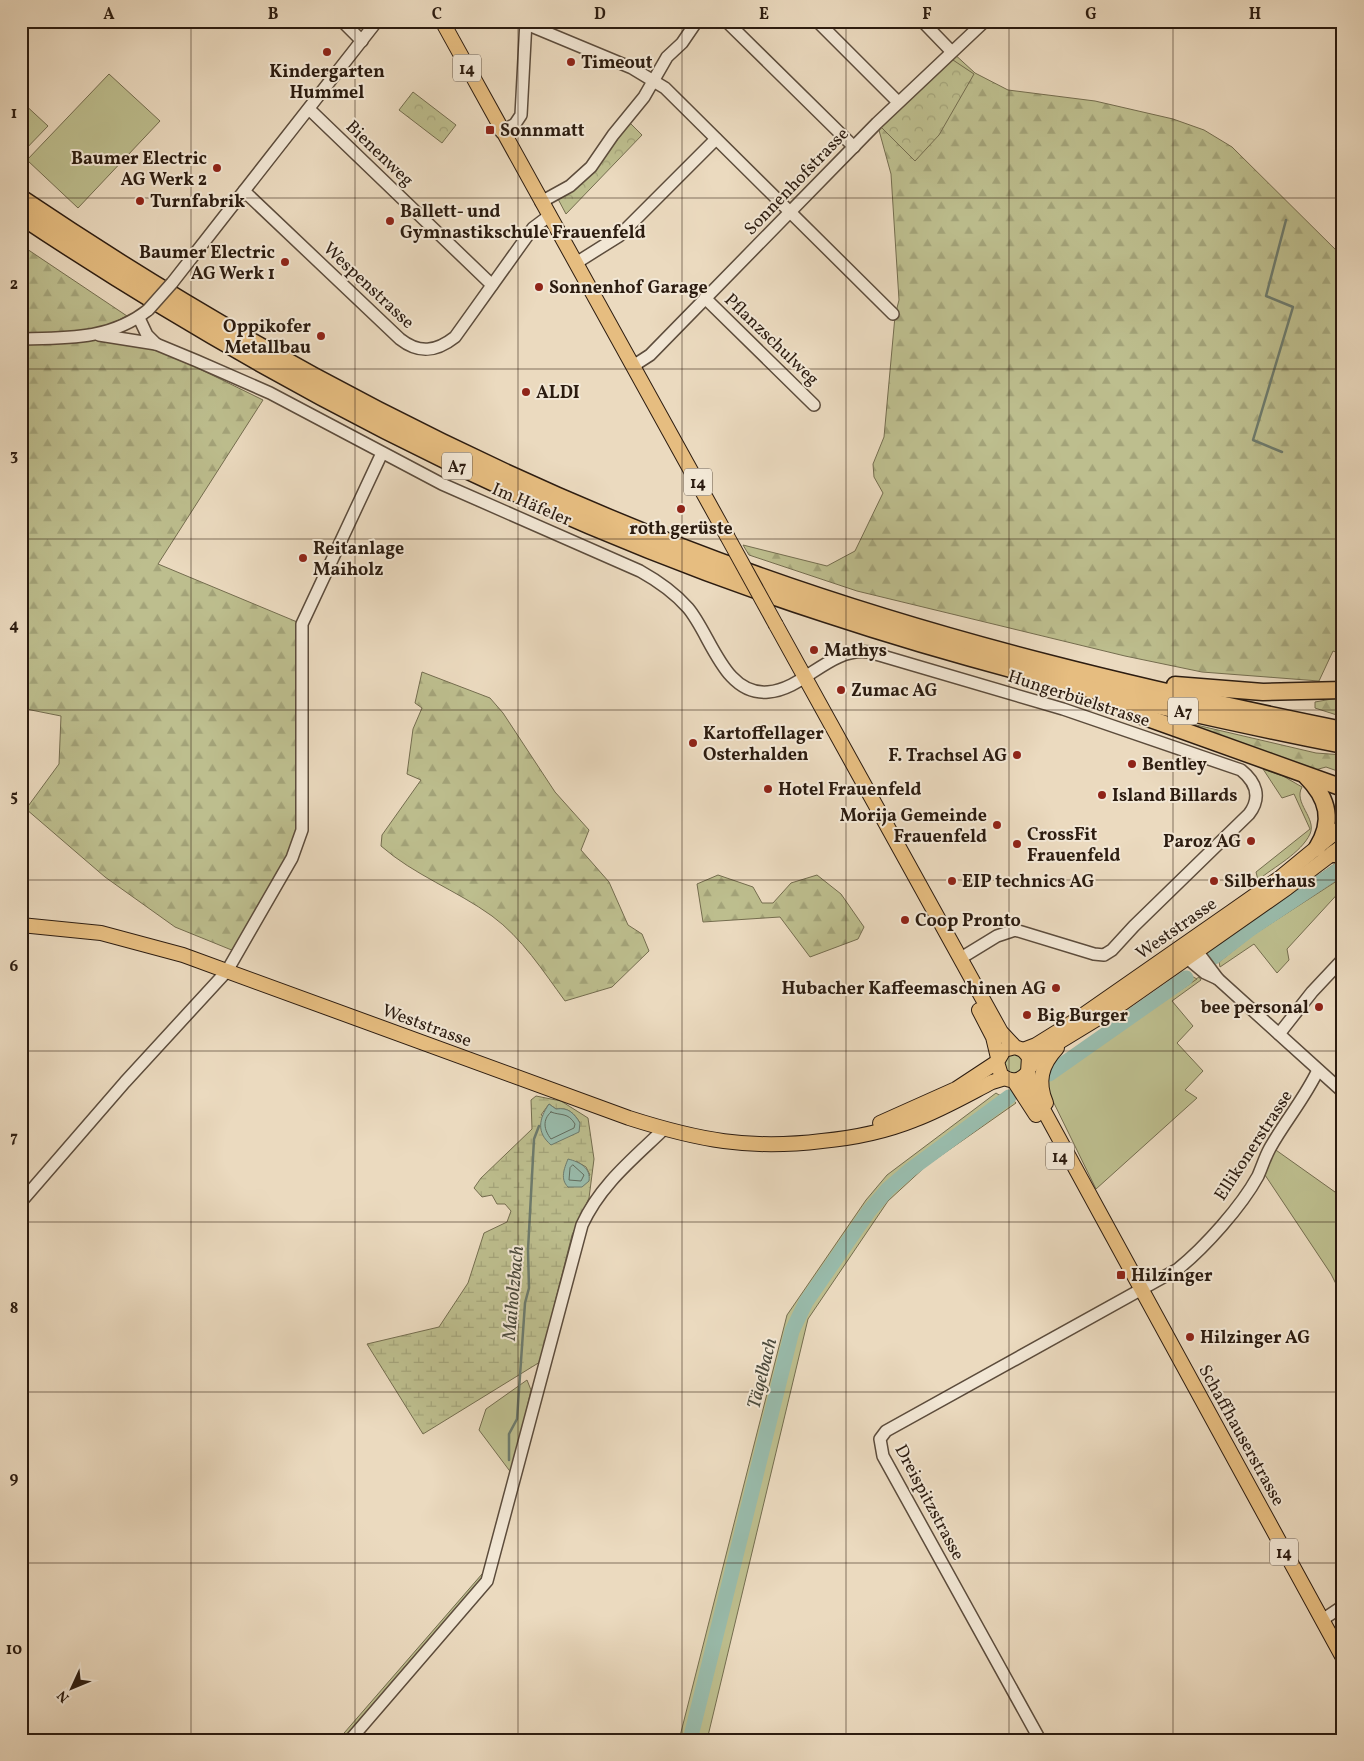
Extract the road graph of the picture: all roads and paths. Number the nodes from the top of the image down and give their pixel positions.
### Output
1 (342, 21) edge
2 (377, 21) edge
3 (442, 21) edge
4 (697, 21) edge
5 (726, 21) edge
6 (816, 21) edge
7 (922, 21) edge
8 (985, 21) edge
9 (524, 22) edge
10 (362, 41) junction
11 (952, 51) junction
12 (654, 80) junction
13 (898, 102) junction
14 (309, 109) junction
15 (502, 132) junction
16 (716, 139) junction
17 (854, 147) junction
18 (244, 191) junction
19 (21, 198) edge
20 (541, 202) junction
21 (790, 212) junction
22 (21, 216) edge
23 (549, 216) junction
24 (576, 263) junction
25 (492, 285) junction
26 (705, 298) junction
27 (893, 314) dead end
28 (140, 316) junction
29 (99, 335) junction
30 (21, 339) edge
31 (151, 343) junction
32 (633, 366) junction
33 (796, 388) junction
34 (788, 397) dead end
35 (814, 405) dead end
36 (382, 453) junction
37 (1024, 673) junction
38 (804, 676) junction
39 (1100, 677) junction
40 (1343, 690) edge
41 (1343, 730) edge
42 (1343, 745) edge
43 (1306, 776) junction
44 (1343, 788) edge
45 (1343, 826) edge
46 (1317, 848) junction
47 (1340, 849) edge
48 (934, 912) junction
49 (21, 925) edge
50 (1191, 955) junction
51 (961, 958) junction
52 (1343, 959) edge
53 (227, 971) junction
54 (1280, 1032) junction
55 (1065, 1039) junction
56 (1019, 1048) junction
57 (997, 1060) junction
58 (1029, 1070) junction
59 (1318, 1070) junction
60 (1009, 1080) junction
61 (1343, 1092) edge
62 (664, 1129) junction
63 (822, 1141) junction
64 (1085, 1185) junction
65 (21, 1202) edge
66 (1108, 1231) junction
67 (1141, 1291) junction
68 (1343, 1606) edge
69 (1322, 1620) junction
70 (1343, 1658) edge
71 (350, 1740) edge
72 (1040, 1740) edge

1 - 10 street
2 - 10 street
3 - 15 main road, 14
4 - 12 street
5 - 17 street
6 - 13 street
7 - 11 street
8 - 11 street, Sonnenhofstrasse
9 - 12 street
9 - 15 street
10 - 14 street
11 - 13 street, Sonnenhofstrasse
12 - 16 street
12 - 20 street
13 - 17 street, Sonnenhofstrasse
14 - 18 street
14 - 25 street, Bienenweg
15 - 20 main road, 14
16 - 21 street
16 - 24 street
17 - 21 street, Sonnenhofstrasse
18 - 25 street, Wespenstrasse
18 - 28 street, bridge
19 - 39 highway, A7
20 - 23 main road, 14
21 - 26 street, Sonnenhofstrasse
21 - 27 street
22 - 37 highway, A7
23 - 24 main road, 14
23 - 25 street, Wespenstrasse
24 - 32 main road, 14
26 - 32 street, Sonnenhofstrasse
26 - 33 street, Pflanzschulweg
28 - 29 street
28 - 31 street
29 - 30 street
29 - 31 street, Im Häfeler
31 - 36 street, Im Häfeler
32 - 38 main road, 14, bridge
33 - 34 street
33 - 35 street, Pflanzschulweg
36 - 38 street, Im Häfeler
36 - 53 street
37 - 42 highway, A7
37 - 43 highway, A7
38 - 48 main road, 14
38 - 51 street, Hungerbüelstrasse
39 - 40 highway, A7
39 - 41 highway, A7
43 - 44 highway, A7
43 - 46 highway
45 - 46 main road, Weststrasse
46 - 50 main road, Weststrasse
47 - 50 main road, Weststrasse
48 - 51 main road, 14
48 - 57 main road, 14
49 - 53 main road, Weststrasse
50 - 54 street
50 - 55 main road, Weststrasse
50 - 56 main road, Weststrasse
51 - 56 main road, 14
52 - 54 street
53 - 62 main road, Weststrasse
53 - 65 street
54 - 59 street
55 - 58 main road, Weststrasse
55 - 64 main road, Weststrasse
56 - 57 main road
56 - 58 main road
57 - 60 main road
57 - 63 main road, Weststrasse
58 - 60 main road
58 - 64 main road, Schaffhauserstrasse / 14
59 - 61 street
59 - 67 street, Ellikonerstrasse
60 - 63 main road, Weststrasse
60 - 66 main road, Schaffhauserstrasse / 14
62 - 63 main road, Weststrasse
62 - 71 street
64 - 66 main road, Schaffhauserstrasse / 14
66 - 67 main road, Schaffhauserstrasse / 14
67 - 69 main road, Schaffhauserstrasse / 14
67 - 72 street, Dreispitzstrasse
68 - 69 street
69 - 70 main road, Schaffhauserstrasse / 14

